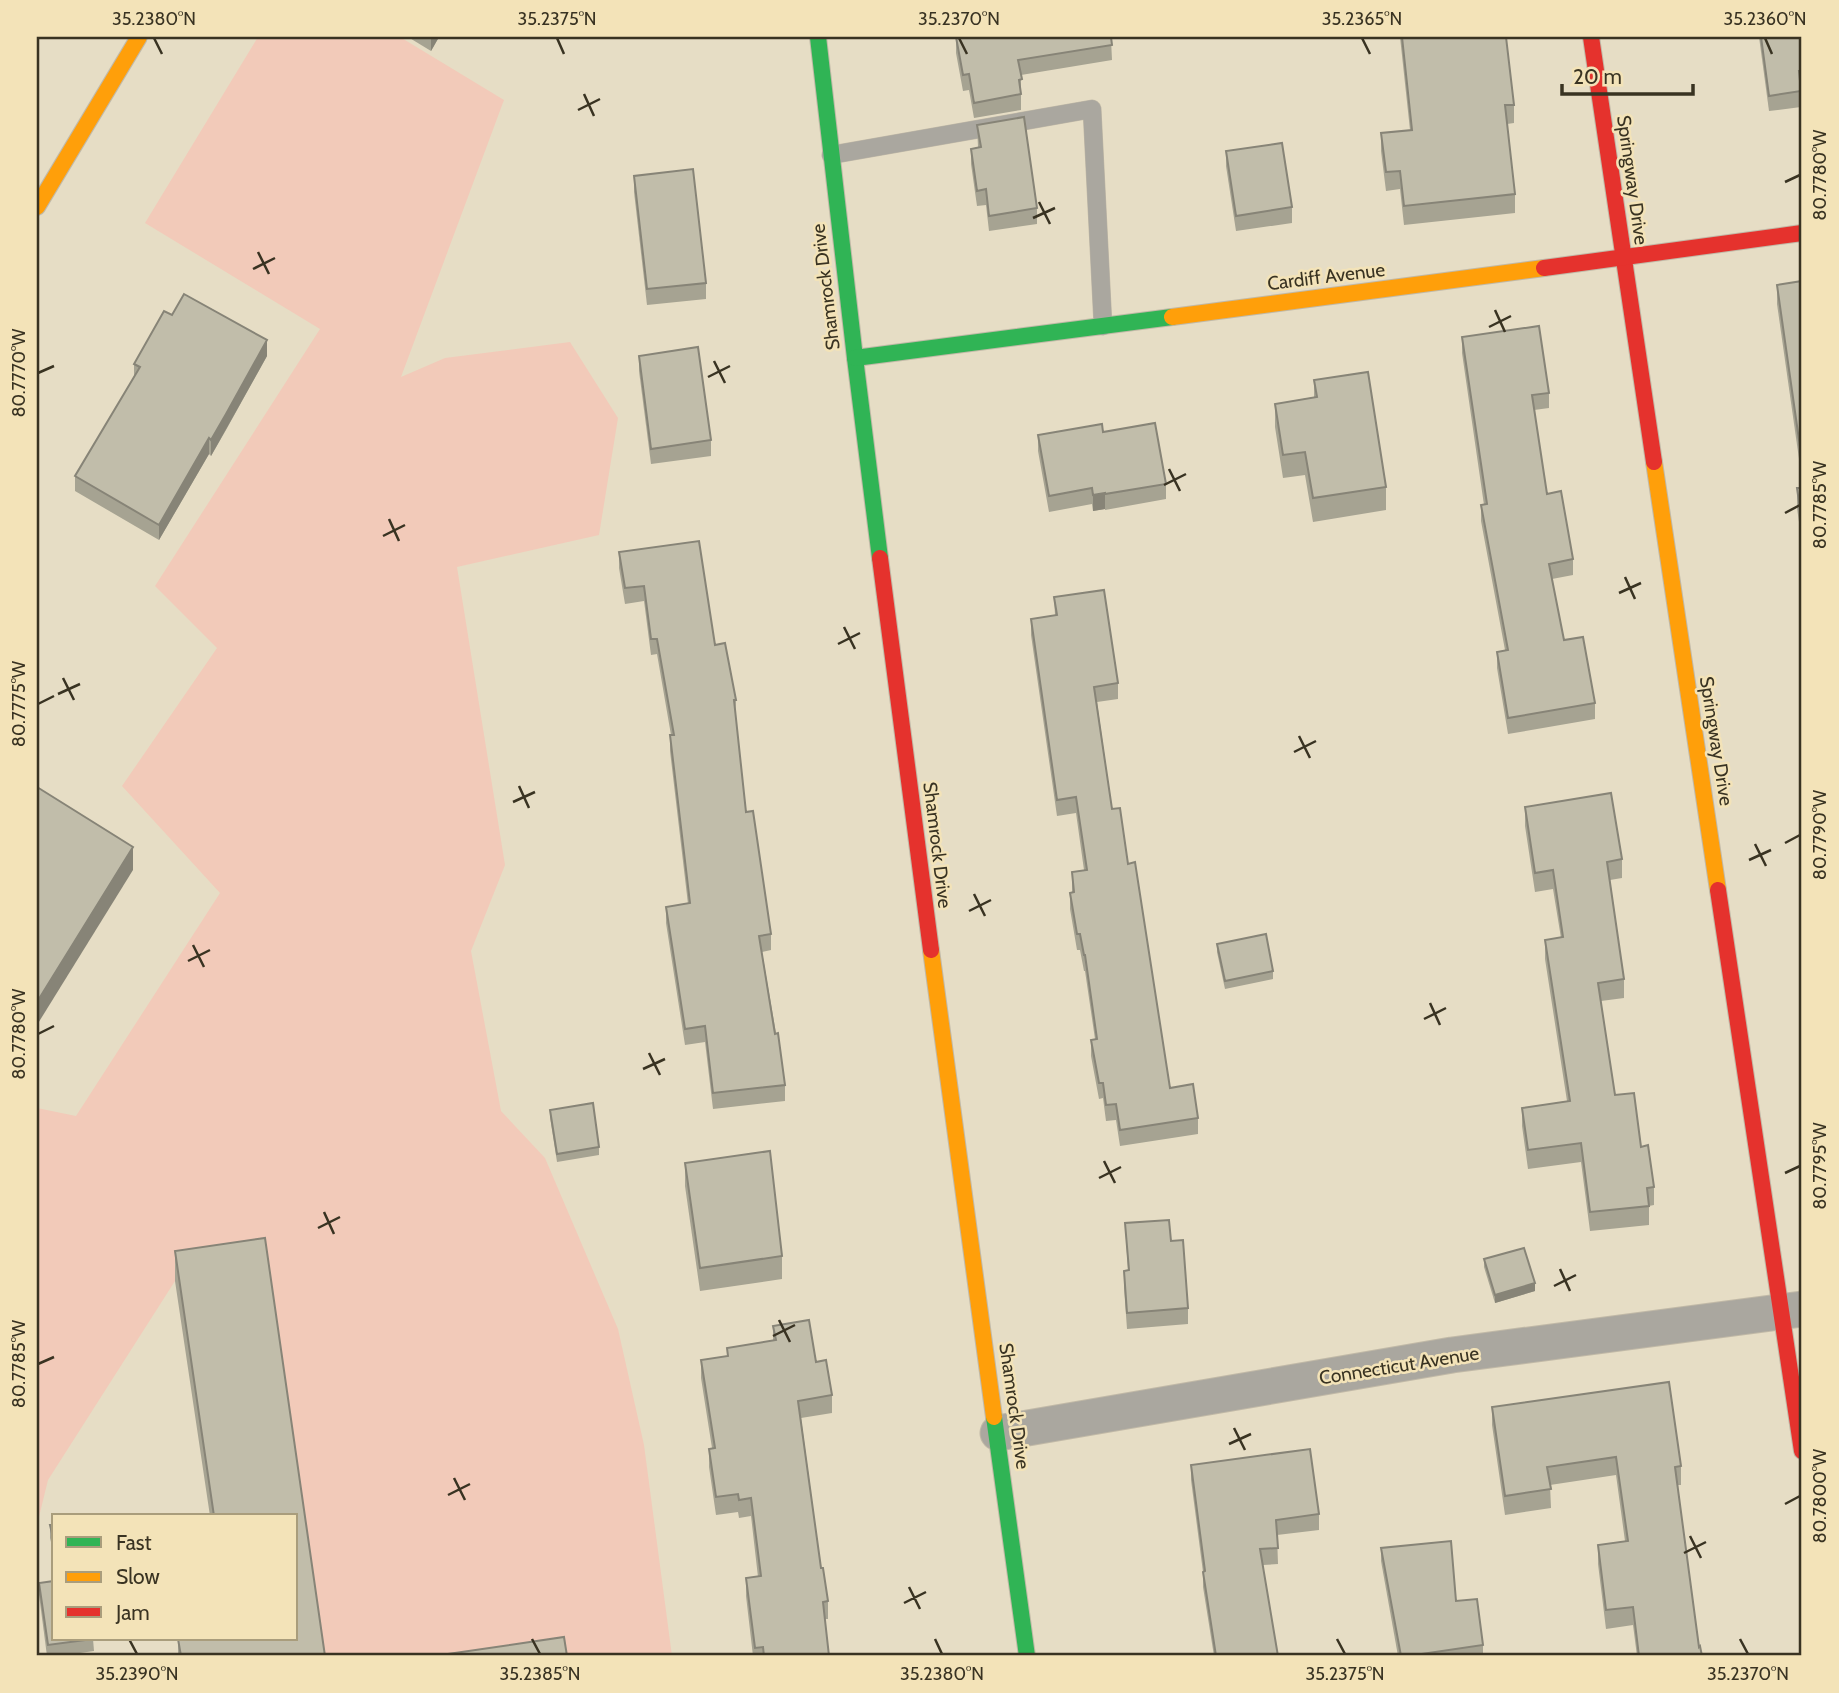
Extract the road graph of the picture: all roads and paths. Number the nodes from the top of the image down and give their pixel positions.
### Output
1 (139, 37) edge
2 (818, 37) edge
3 (1591, 37) edge
4 (831, 155) junction
5 (37, 207) edge
6 (1802, 233) edge
7 (1623, 258) junction
8 (1103, 326) junction
9 (855, 358) junction
10 (1792, 1311) edge
11 (998, 1433) junction
12 (1802, 1451) edge
13 (1027, 1656) edge

1 - 5 street
2 - 4 street, Shamrock Drive
3 - 7 street, Springway Drive
4 - 8 lane
4 - 9 street, Shamrock Drive
6 - 7 street, Cardiff Avenue
7 - 8 street, Cardiff Avenue
7 - 10 street, Springway Drive
8 - 9 street, Cardiff Avenue
9 - 11 street, Shamrock Drive
10 - 11 street, Connecticut Avenue
10 - 12 street, Springway Drive
11 - 13 street, Shamrock Drive

